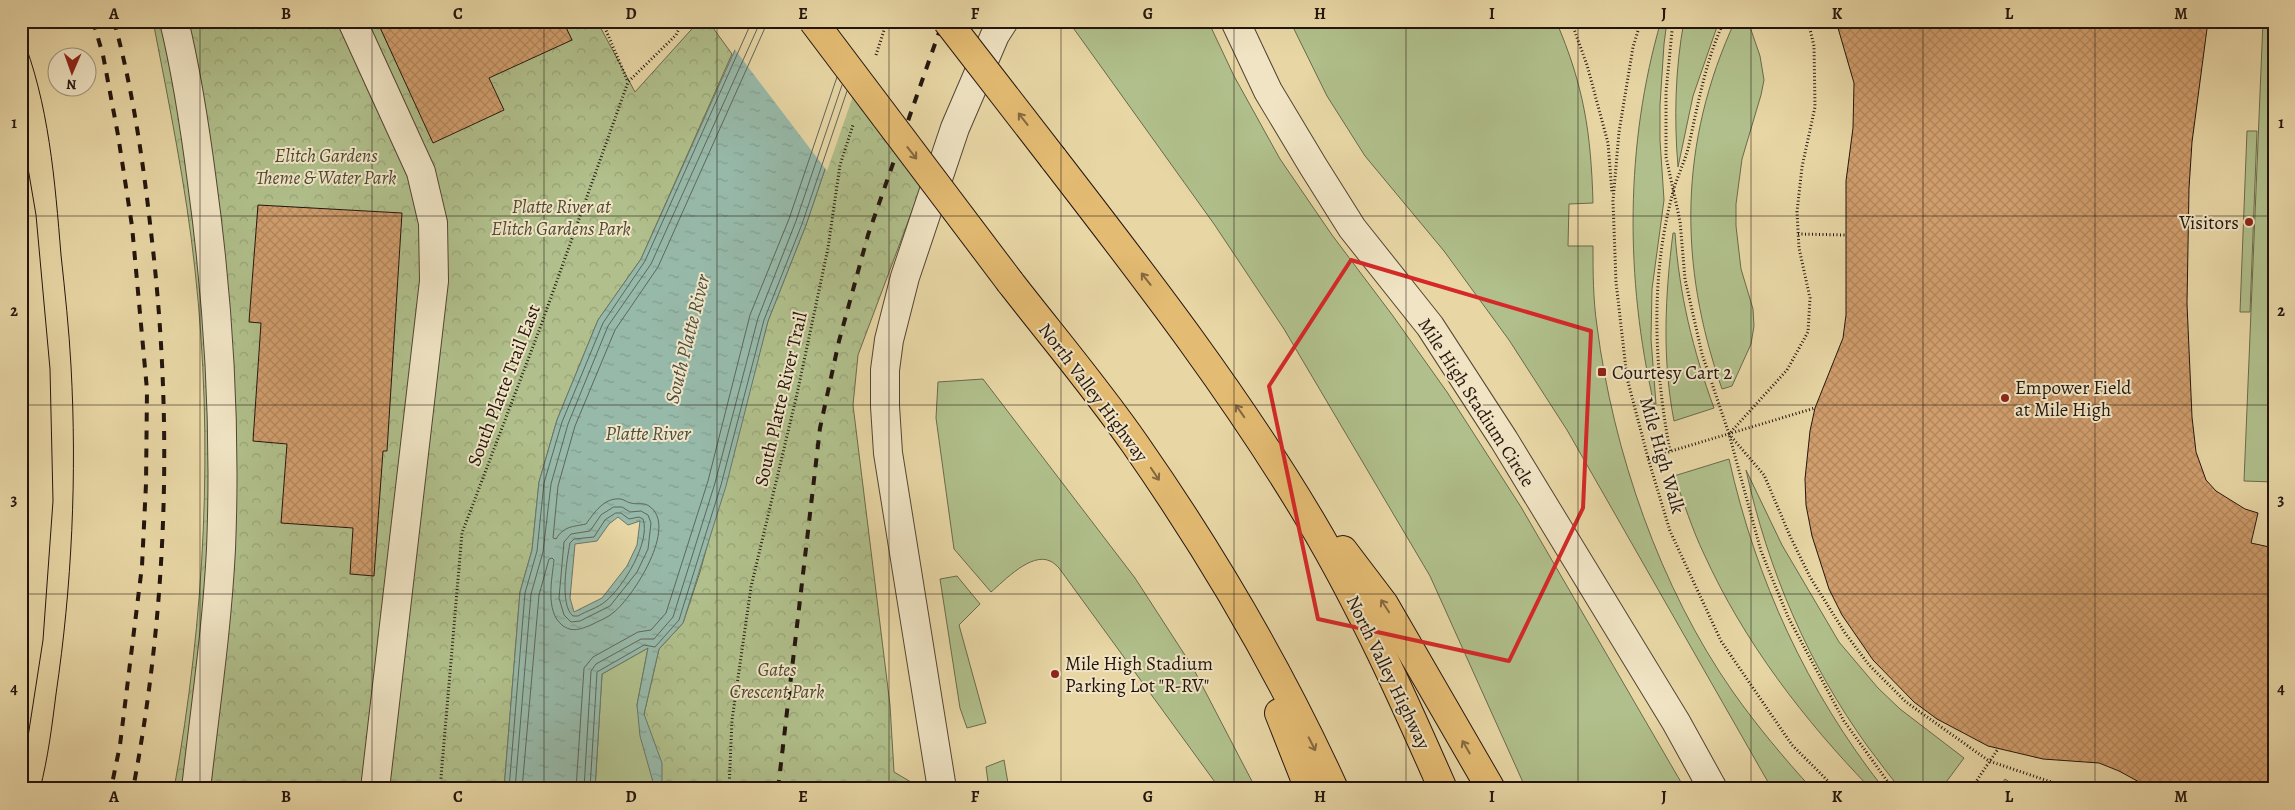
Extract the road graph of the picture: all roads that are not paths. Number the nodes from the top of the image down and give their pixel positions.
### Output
1 (174, 21) edge
2 (352, 21) edge
3 (798, 21) edge
4 (813, 21) edge
5 (947, 21) edge
6 (1004, 21) edge
7 (1235, 21) edge
8 (882, 114) junction
9 (1268, 452) junction
10 (1232, 593) junction
11 (196, 789) edge
12 (375, 789) edge
13 (942, 789) edge
14 (1309, 789) edge
15 (1334, 789) edge
16 (1444, 789) edge
17 (1491, 789) edge
18 (1713, 789) edge

1 - 11 street
2 - 12 street
3 - 8 highway, bridge
4 - 8 highway, North Valley Highway, bridge
9 -> 5 highway, North Valley Highway, bridge
6 - 13 street
7 - 18 street, Mile High Stadium Circle
8 -> 10 highway, North Valley Highway, bridge
9 - 16 highway, North Valley Highway
17 -> 9 highway
10 - 14 highway
10 -> 15 highway, North Valley Highway

